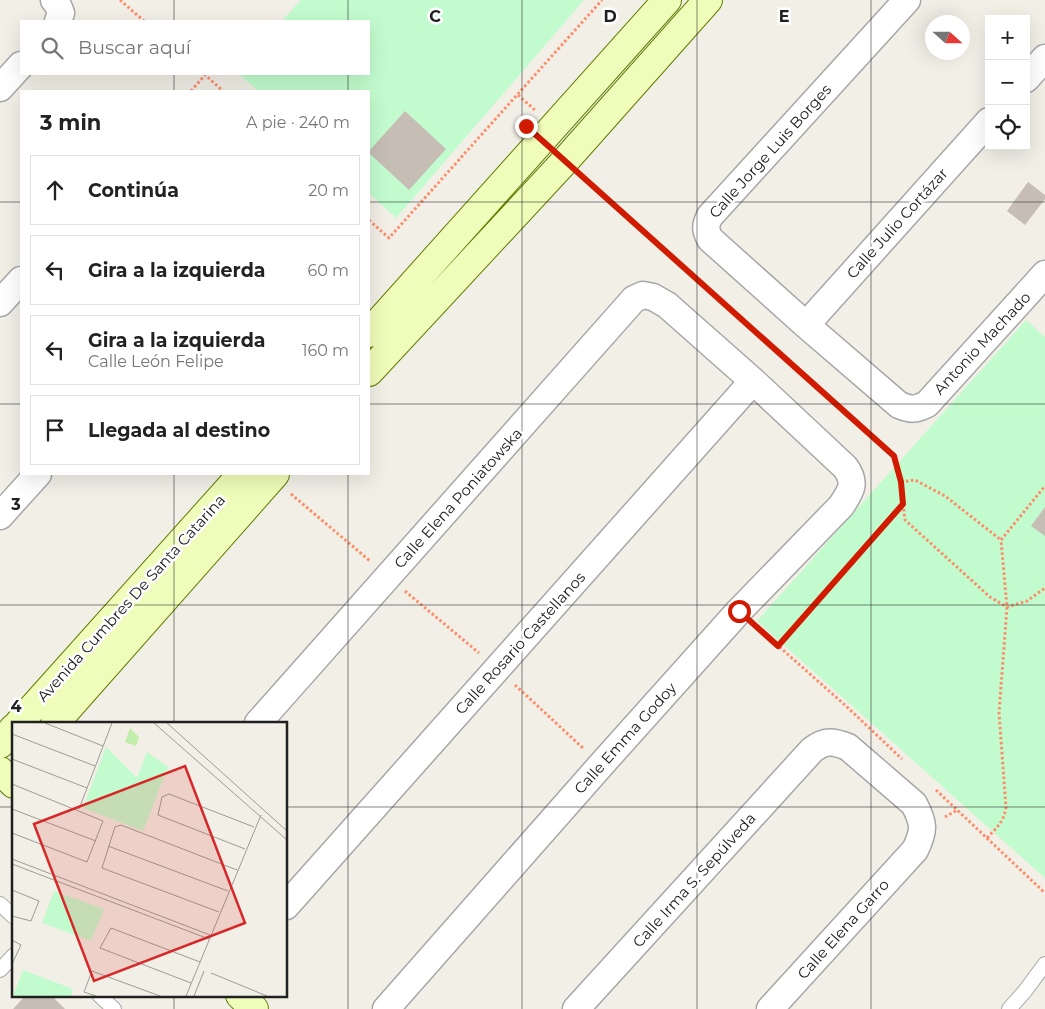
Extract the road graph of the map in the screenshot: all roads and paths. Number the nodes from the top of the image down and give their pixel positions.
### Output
1 (120, 0) edge
2 (602, 0) edge
3 (667, 0) edge
4 (708, 0) edge
5 (907, 0) edge
6 (143, 20) edge
7 (1045, 58) edge
8 (20, 66) edge
9 (204, 75) edge
10 (1030, 75) edge
11 (0, 88) edge
12 (192, 90) edge
13 (222, 90) edge
14 (518, 94) junction
15 (538, 113) dead end
16 (985, 125) edge
17 (534, 149) junction
18 (561, 165) junction
19 (370, 221) edge
20 (20, 281) edge
21 (1039, 292) edge
22 (0, 303) edge
23 (806, 325) junction
24 (370, 332) edge
25 (370, 371) edge
26 (753, 381) junction
27 (917, 409) joint
28 (845, 466) joint
29 (37, 475) edge
30 (241, 475) edge
31 (273, 476) edge
32 (901, 482) junction
33 (1045, 486) edge
34 (903, 504) junction
35 (0, 516) edge
36 (1001, 540) junction
37 (388, 576) junction
38 (1045, 588) edge
39 (1006, 607) junction
40 (739, 611) junction
41 (778, 646) junction
42 (498, 668) junction
43 (846, 706) dead end
44 (20, 722) edge
45 (56, 722) edge
46 (259, 722) edge
47 (12, 730) edge
48 (0, 744) edge
49 (601, 765) junction
50 (957, 810) dead end
51 (987, 838) junction
52 (915, 850) joint
53 (1045, 892) edge
54 (0, 904) edge
55 (288, 904) edge
56 (12, 915) edge
57 (12, 957) edge
58 (1045, 964) edge
59 (0, 970) edge
60 (100, 996) edge
61 (241, 996) edge
62 (114, 1009) edge
63 (254, 1009) edge
64 (386, 1009) edge
65 (576, 1009) edge
66 (770, 1009) edge
67 (1009, 1009) edge

1 - 6 path
2 - 14 path
3 - 17 street
4 - 18 street
5 - 23 street, Calle Jorge Luis Borges
7 - 10 street
8 - 11 street
9 - 12 path
9 - 13 path
14 - 15 path
14 - 19 path
16 - 23 street, Calle Julio Cortázar
17 - 18 street
17 - 24 street
18 - 25 street
18 - 32 path
20 - 22 street
21 - 27 street, Antonio Machado
23 - 27 street, Calle Jorge Luis Borges
26 - 28 street, Calle Elena Poniatowska
26 - 37 street, Calle Elena Poniatowska
26 - 42 street, Calle Rosario Castellanos
28 - 40 street, Calle Emma Godoy
29 - 35 street
30 - 44 street, Avenida Cumbres De Santa Catarina
31 - 37 path
31 - 45 street, Avenida Cumbres De Santa Catarina
32 - 34 path
32 - 36 path
33 - 36 path
34 - 39 path
34 - 41 path
36 - 39 path
37 - 42 path
37 - 46 street, Calle Elena Poniatowska
38 - 39 path
39 - 51 path
40 - 41 path
40 - 49 street, Calle Emma Godoy
41 - 43 path
42 - 49 path
42 - 55 street, Calle Rosario Castellanos
47 - 48 street
49 - 64 street, Calle Emma Godoy
50 - 51 path
51 - 53 path
52 - 65 street, Calle Irma S. Sepúlveda
52 - 66 street, Calle Elena Garro
54 - 56 lane
57 - 59 lane
58 - 67 lane
60 - 62 lane
61 - 63 street

